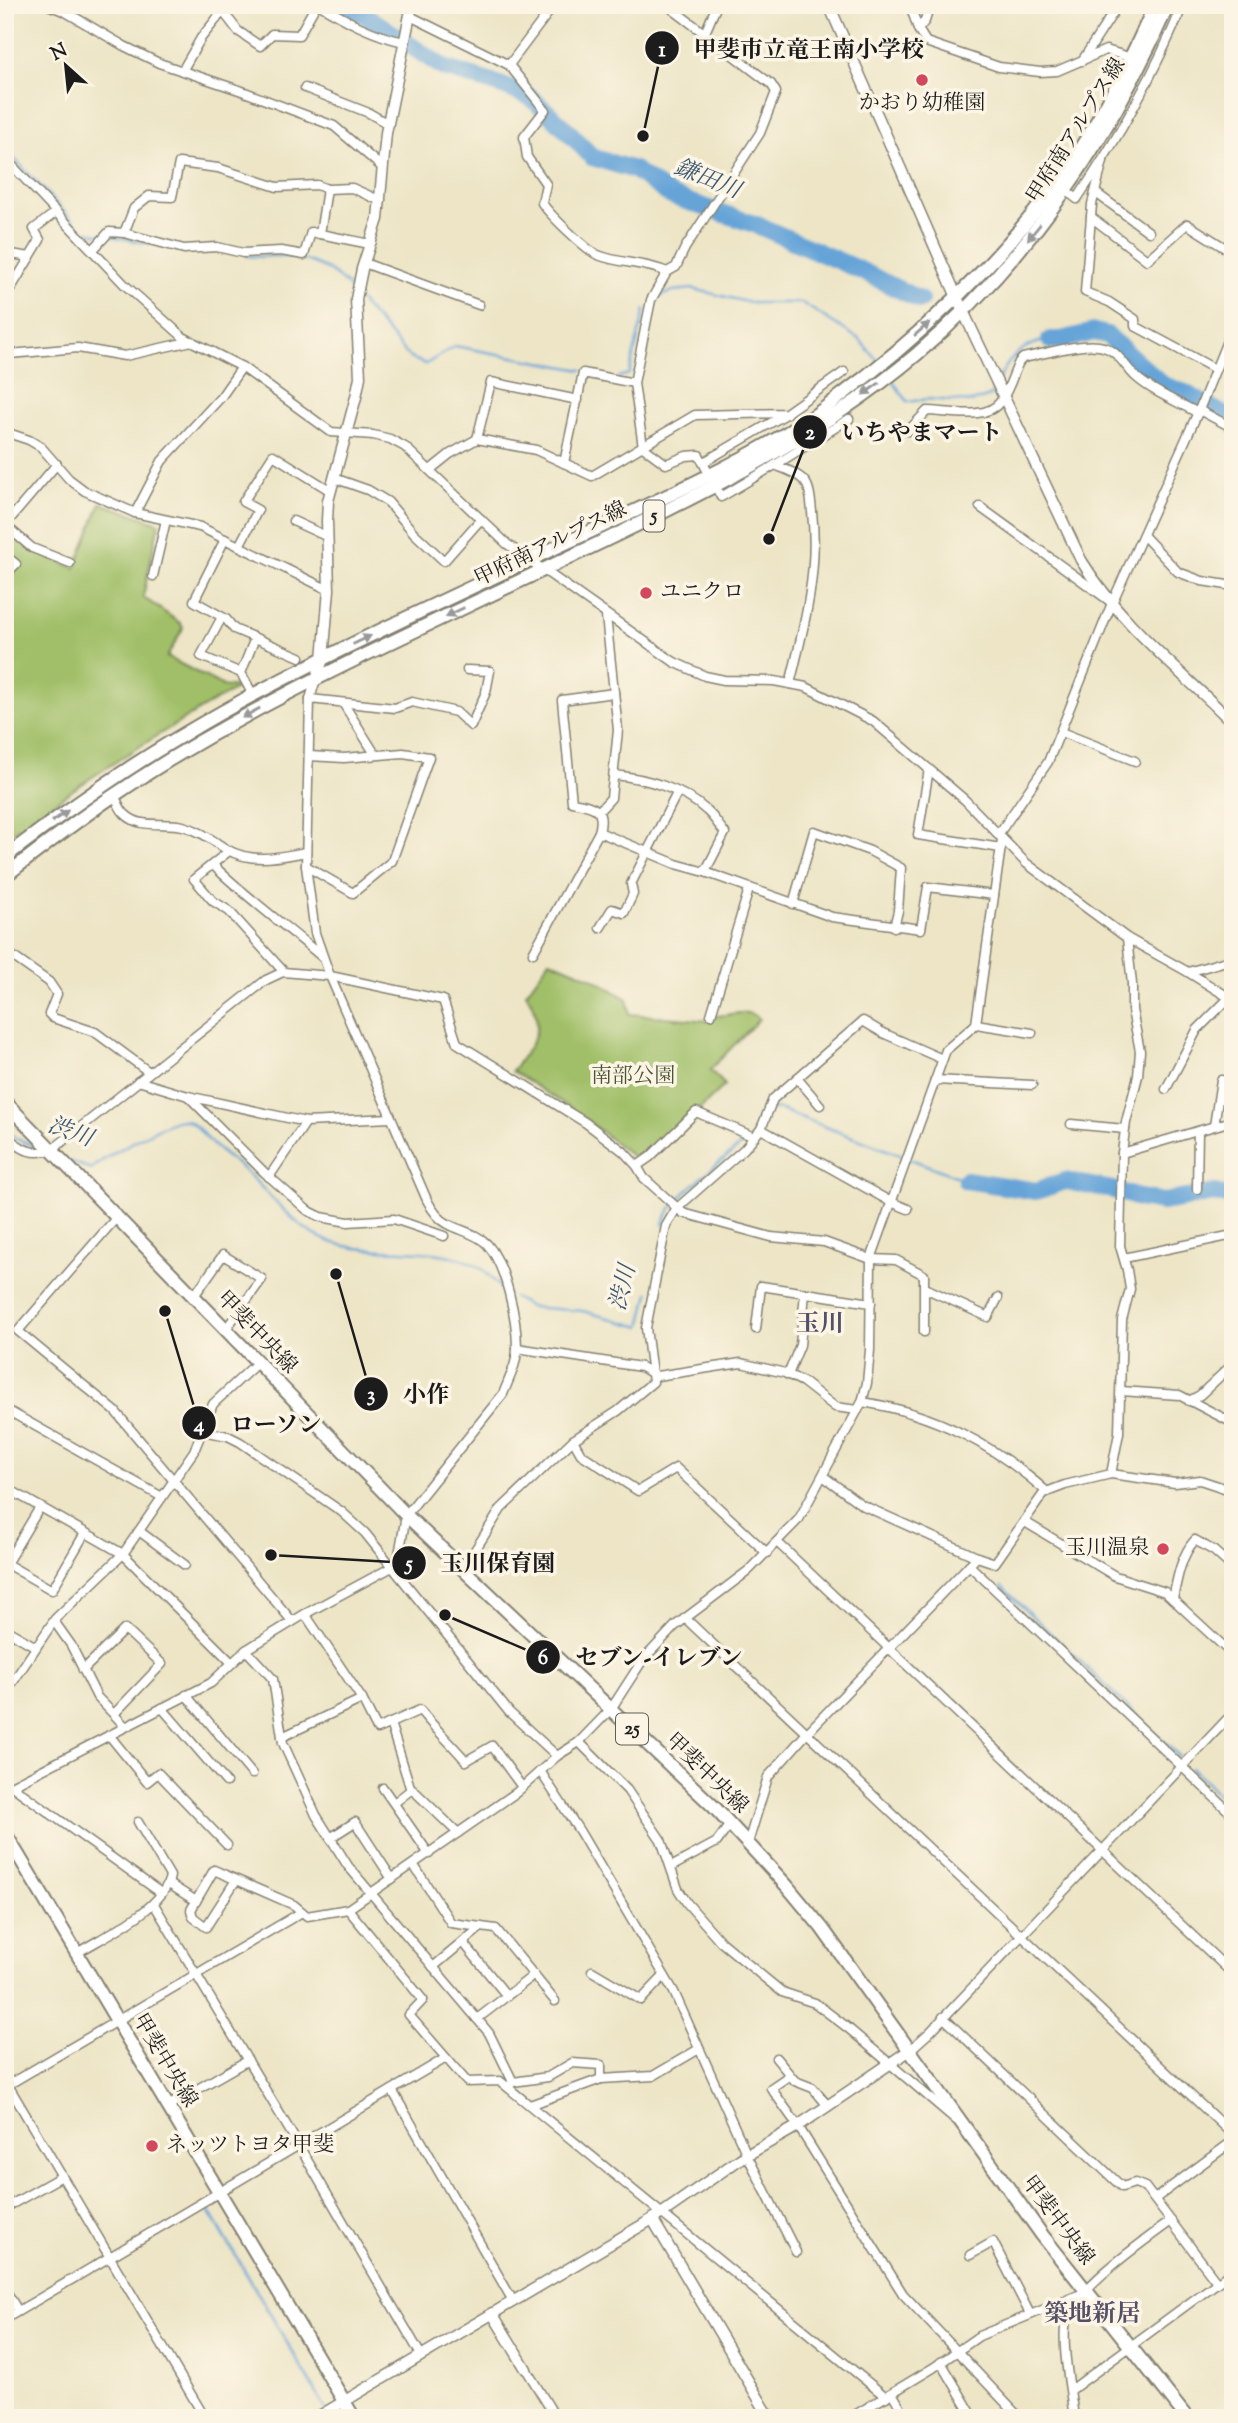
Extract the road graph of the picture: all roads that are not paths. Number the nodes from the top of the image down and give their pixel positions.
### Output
1 (48, 5) edge
2 (318, 5) edge
3 (554, 5) edge
4 (667, 5) edge
5 (717, 5) edge
6 (829, 5) edge
7 (910, 5) edge
8 (930, 5) edge
9 (1118, 5) edge
10 (1155, 5) edge
11 (1168, 5) edge
12 (1182, 5) edge
13 (220, 8) edge
14 (411, 10) edge
15 (918, 29) junction
16 (704, 35) junction
17 (404, 42) junction
18 (1132, 58) junction
19 (1082, 61) junction
20 (509, 65) junction
21 (183, 71) junction
22 (305, 88) dead end
23 (388, 124) junction
24 (5, 158) edge
25 (1103, 161) junction
26 (383, 168) junction
27 (1061, 186) junction
28 (327, 189) junction
29 (1096, 193) junction
30 (381, 201) junction
31 (56, 212) junction
32 (1091, 217) junction
33 (1149, 232) dead end
34 (124, 233) junction
35 (320, 234) junction
36 (370, 244) junction
37 (92, 251) junction
38 (5, 253) edge
39 (1233, 253) edge
40 (30, 257) junction
41 (364, 263) junction
42 (667, 272) junction
43 (5, 288) edge
44 (958, 296) junction
45 (479, 305) dead end
46 (963, 311) junction
47 (1233, 326) edge
48 (192, 341) junction
49 (5, 361) edge
50 (242, 367) junction
51 (1215, 369) junction
52 (844, 372) dead end
53 (634, 383) junction
54 (1002, 394) junction
55 (578, 400) junction
56 (1199, 410) junction
57 (786, 413) junction
58 (849, 419) dead end
59 (1233, 428) edge
60 (908, 431) dead end
61 (5, 432) edge
62 (345, 434) junction
63 (477, 439) junction
64 (643, 447) junction
65 (704, 462) junction
66 (564, 463) junction
67 (57, 464) junction
68 (775, 465) junction
69 (430, 470) junction
70 (334, 478) junction
71 (713, 480) junction
72 (331, 491) junction
73 (980, 507) dead end
74 (135, 513) junction
75 (481, 519) junction
76 (166, 520) junction
77 (293, 521) dead end
78 (5, 525) edge
79 (1143, 535) junction
80 (328, 537) junction
81 (225, 539) junction
82 (239, 546) junction
83 (5, 555) edge
84 (528, 561) junction
85 (70, 563) dead end
86 (542, 570) junction
87 (5, 575) edge
88 (153, 576) dead end
89 (1233, 586) edge
90 (329, 590) junction
91 (1112, 603) junction
92 (606, 616) junction
93 (222, 617) junction
94 (255, 638) junction
95 (300, 657) dead end
96 (323, 659) junction
97 (467, 670) dead end
98 (241, 673) junction
99 (316, 679) junction
100 (790, 684) junction
101 (614, 693) junction
102 (253, 695) junction
103 (310, 699) junction
104 (343, 703) junction
105 (1233, 723) edge
106 (1061, 732) junction
107 (375, 754) junction
108 (309, 756) junction
109 (1135, 761) dead end
110 (929, 769) junction
111 (614, 775) junction
112 (677, 793) junction
113 (114, 795) junction
114 (599, 811) junction
115 (598, 832) junction
116 (1000, 841) junction
117 (229, 851) junction
118 (306, 852) junction
119 (646, 852) junction
120 (5, 857) edge
121 (213, 865) junction
122 (306, 866) junction
123 (705, 872) junction
124 (5, 876) edge
125 (749, 889) junction
126 (994, 895) junction
127 (793, 904) junction
128 (894, 927) junction
129 (600, 928) dead end
130 (1127, 939) junction
131 (5, 951) edge
132 (533, 953) dead end
133 (324, 958) junction
134 (1233, 959) edge
135 (284, 972) junction
136 (1188, 972) junction
137 (330, 975) junction
138 (1231, 999) edge
139 (711, 1015) dead end
140 (976, 1024) junction
141 (1032, 1033) dead end
142 (942, 1059) junction
143 (149, 1072) junction
144 (797, 1078) junction
145 (935, 1080) junction
146 (138, 1081) junction
147 (1233, 1081) edge
148 (1032, 1086) dead end
149 (1166, 1089) dead end
150 (188, 1096) junction
151 (5, 1102) edge
152 (820, 1105) dead end
153 (391, 1118) junction
154 (306, 1122) junction
155 (1071, 1124) dead end
156 (1233, 1125) edge
157 (1214, 1126) junction
158 (761, 1129) junction
159 (1125, 1129) junction
160 (1198, 1131) junction
161 (5, 1136) edge
162 (754, 1137) junction
163 (52, 1150) junction
164 (1122, 1153) junction
165 (637, 1166) junction
166 (269, 1177) junction
167 (1197, 1189) dead end
168 (891, 1202) junction
169 (676, 1209) junction
170 (908, 1209) dead end
171 (117, 1217) junction
172 (444, 1236) dead end
173 (1233, 1236) edge
174 (1124, 1258) junction
175 (871, 1259) junction
176 (925, 1288) junction
177 (805, 1293) junction
178 (194, 1296) junction
179 (998, 1298) dead end
180 (871, 1303) junction
181 (226, 1329) junction
182 (756, 1329) dead end
183 (924, 1332) dead end
184 (517, 1348) junction
185 (258, 1362) junction
186 (1233, 1364) edge
187 (654, 1374) junction
188 (788, 1375) junction
189 (1121, 1391) junction
190 (1189, 1401) junction
191 (860, 1406) junction
192 (5, 1409) edge
193 (1232, 1422) edge
194 (203, 1431) junction
195 (573, 1440) junction
196 (1111, 1474) junction
197 (822, 1476) junction
198 (174, 1479) junction
199 (5, 1487) edge
200 (1233, 1491) edge
201 (1047, 1492) junction
202 (162, 1497) junction
203 (40, 1507) junction
204 (406, 1515) junction
205 (1026, 1521) junction
206 (139, 1531) junction
207 (85, 1533) junction
208 (777, 1542) junction
209 (767, 1553) junction
210 (123, 1554) junction
211 (977, 1557) junction
212 (6, 1563) edge
213 (185, 1565) dead end
214 (969, 1565) junction
215 (394, 1566) junction
216 (1233, 1568) edge
217 (463, 1569) junction
218 (1172, 1599) junction
219 (305, 1614) junction
220 (685, 1618) junction
221 (54, 1621) junction
222 (292, 1621) junction
223 (5, 1629) edge
224 (36, 1647) junction
225 (889, 1647) junction
226 (246, 1650) junction
227 (1233, 1655) edge
228 (232, 1663) junction
229 (83, 1670) junction
230 (5, 1694) edge
231 (186, 1695) junction
232 (362, 1699) junction
233 (162, 1708) junction
234 (611, 1709) junction
235 (1233, 1713) edge
236 (114, 1714) junction
237 (390, 1723) junction
238 (125, 1726) junction
239 (807, 1733) junction
240 (109, 1735) junction
241 (282, 1737) junction
242 (579, 1742) junction
243 (557, 1756) junction
244 (1181, 1766) junction
245 (540, 1771) junction
246 (252, 1774) dead end
247 (226, 1782) dead end
248 (383, 1787) dead end
249 (522, 1787) junction
250 (9, 1788) edge
251 (412, 1789) junction
252 (394, 1803) junction
253 (1233, 1815) edge
254 (138, 1822) dead end
255 (730, 1824) junction
256 (5, 1833) edge
257 (458, 1833) junction
258 (330, 1838) junction
259 (748, 1843) junction
260 (227, 1845) dead end
261 (1101, 1849) junction
262 (429, 1854) junction
263 (413, 1864) junction
264 (671, 1867) junction
265 (392, 1879) junction
266 (236, 1880) junction
267 (169, 1884) junction
268 (161, 1892) junction
269 (372, 1893) junction
270 (196, 1901) junction
271 (155, 1904) junction
272 (348, 1909) junction
273 (302, 1912) junction
274 (481, 1927) junction
275 (1021, 1935) junction
276 (463, 1942) junction
277 (76, 1953) junction
278 (433, 1967) junction
279 (592, 1971) dead end
280 (197, 1974) junction
281 (1233, 1974) edge
282 (534, 1975) junction
283 (664, 1976) junction
284 (507, 1996) junction
285 (555, 2001) dead end
286 (943, 2017) junction
287 (477, 2019) junction
288 (117, 2020) junction
289 (699, 2049) junction
290 (910, 2050) junction
291 (446, 2058) junction
292 (776, 2058) dead end
293 (248, 2060) junction
294 (889, 2064) junction
295 (790, 2074) junction
296 (5, 2075) edge
297 (601, 2079) junction
298 (8, 2085) edge
299 (510, 2085) junction
300 (392, 2090) junction
301 (530, 2105) junction
302 (168, 2106) junction
303 (828, 2106) junction
304 (798, 2126) junction
305 (966, 2129) junction
306 (1233, 2135) edge
307 (1233, 2141) edge
308 (299, 2146) junction
309 (747, 2155) junction
310 (62, 2176) junction
311 (220, 2193) junction
312 (1156, 2198) junction
313 (5, 2208) edge
314 (657, 2217) junction
315 (1171, 2221) junction
316 (796, 2252) dead end
317 (970, 2255) dead end
318 (111, 2258) junction
319 (1232, 2273) edge
320 (1217, 2282) junction
321 (5, 2289) edge
322 (1086, 2292) junction
323 (513, 2301) junction
324 (18, 2311) junction
325 (492, 2313) junction
326 (1030, 2314) junction
327 (5, 2319) edge
328 (1131, 2348) junction
329 (956, 2351) junction
330 (421, 2355) junction
331 (941, 2362) junction
332 (526, 2369) joint
333 (1071, 2390) junction
334 (889, 2395) junction
335 (344, 2401) junction
336 (205, 2418) edge
337 (316, 2418) edge
338 (354, 2418) edge
339 (556, 2418) edge
340 (770, 2418) edge
341 (850, 2418) edge
342 (906, 2418) edge
343 (974, 2418) edge
344 (1020, 2418) edge
345 (1074, 2418) edge
346 (1188, 2418) edge

1 - 21 street
2 - 13 street
2 - 17 street
3 - 20 street
4 - 16 street
5 - 16 street
6 - 44 street
7 - 15 street
8 - 15 street
9 - 19 street
10 - 18 main road, 甲府南アルプス線 / 5
11 - 27 main road, 甲府南アルプス線 / 5
12 - 25 street
13 - 21 street
14 - 17 street
14 - 20 street
15 - 19 street
16 - 42 street
17 - 23 street
18 - 19 street
18 - 27 main road, 甲府南アルプス線 / 5
20 - 42 street
21 - 26 street
22 - 23 street
23 - 26 street
24 - 31 street
25 - 27 street
25 - 29 street
26 - 30 street
27 - 44 main road, 甲府南アルプス線 / 5
27 -> 46 main road, 甲府南アルプス線 / 5
28 - 30 street
28 - 34 street
28 - 35 street
29 - 32 street
29 - 33 street
30 - 36 street
31 - 37 street
31 - 40 street
32 - 39 street
32 - 51 street
34 - 35 street
34 - 37 street
35 - 36 street
36 - 41 street
37 - 48 street
38 - 40 street
40 - 43 street
41 - 45 street
41 - 62 street
42 - 53 street
44 - 46 street
71 -> 44 main road, 甲府南アルプス線 / 5
46 - 54 street
46 -> 71 main road, 甲府南アルプス線 / 5
47 - 51 street
48 - 49 street
48 - 50 street
50 - 62 street
50 - 74 street
51 - 56 street
52 - 57 street
53 - 55 street
53 - 64 street
54 - 56 street
54 - 60 street
54 - 91 street
55 - 63 street
55 - 66 street
56 - 59 street
56 - 79 street
57 - 64 street
57 - 65 street
58 - 68 street
61 - 67 street
62 - 69 street
62 - 70 street
63 - 66 street
63 - 69 street
64 - 65 street
64 - 66 street
65 - 71 street
67 - 74 street
67 - 78 street
68 - 71 street
68 - 100 street
69 - 75 street
70 - 72 street
70 - 75 street
71 - 84 main road, 甲府南アルプス線 / 5
71 - 86 main road, 甲府南アルプス線 / 5
72 - 80 street
72 - 82 street
73 - 91 street
74 - 76 street
75 - 84 street
76 - 81 street
76 - 88 street
77 - 80 street
78 - 85 street
79 - 89 street
79 - 91 street
80 - 90 street
81 - 82 street
81 - 93 street
82 - 90 street
83 - 87 street
84 - 86 street
96 -> 84 main road, 甲府南アルプス線 / 5
86 - 92 street
86 -> 99 main road, 甲府南アルプス線 / 5
90 - 96 street
91 - 105 street
91 - 106 street
92 - 100 street
92 - 101 street
93 - 94 street
93 - 98 street
94 - 95 street
94 - 98 street
96 - 99 street
96 - 102 main road, 甲府南アルプス線 / 5
97 - 104 street
98 - 102 street
99 - 103 street
99 -> 113 main road, 甲府南アルプス線 / 5
100 - 110 street
101 - 111 street
101 - 114 street
120 -> 102 main road, 甲府南アルプス線 / 5
103 - 104 street
103 - 108 street
104 - 107 street
106 - 109 street
106 - 116 street
107 - 108 street
107 - 122 street
108 - 118 street
110 - 116 street
110 - 116 street
111 - 112 street
111 - 114 street
112 - 119 street
112 - 123 street
113 - 117 street
113 - 124 main road, 甲府南アルプス線 / 5
114 - 115 street
115 - 119 street
115 - 132 street
116 - 126 street
116 - 130 street
117 - 118 street
117 - 121 street
118 - 122 street
119 - 123 street
119 - 129 street
121 - 133 street
121 - 135 street
122 - 133 street
123 - 125 street
125 - 127 street
125 - 139 street
126 - 128 street
126 - 140 street
127 - 128 street
127 - 128 street
130 - 136 street
130 - 159 street
131 - 143 street
133 - 137 street
134 - 136 street
135 - 137 street
135 - 143 street
136 - 138 street
137 - 153 street
137 - 165 street
138 - 149 street
140 - 141 street
140 - 142 street
142 - 144 street
142 - 145 street
143 - 146 street
144 - 152 street
144 - 158 street
145 - 148 street
145 - 168 street
146 - 150 street
146 - 163 street
147 - 157 street
150 - 154 street
150 - 166 street
151 - 163 main road, 甲斐中央線 / 25
153 - 154 street
153 - 184 street
154 - 166 street
155 - 159 street
156 - 157 street
157 - 160 street
158 - 162 street
158 - 168 street
159 - 164 street
160 - 164 street
160 - 167 street
161 - 163 street
162 - 165 street
162 - 169 street
163 - 171 main road, 甲斐中央線 / 25
164 - 174 street
165 - 169 street
166 - 172 street
168 - 170 street
168 - 175 street
169 - 175 street
169 - 187 street
171 - 178 main road, 甲斐中央線 / 25
171 - 198 street
173 - 174 street
174 - 189 street
175 - 176 street
175 - 180 street
176 - 179 street
176 - 183 street
177 - 180 street
177 - 182 street
177 - 188 street
178 - 181 main road, 甲斐中央線 / 25
178 - 181 street
180 - 191 street
181 - 185 main road, 甲斐中央線 / 25
184 - 187 street
184 - 204 street
185 - 194 street
185 - 204 main road, 甲斐中央線 / 25
186 - 190 street
187 - 188 street
187 - 195 street
188 - 191 street
189 - 190 street
189 - 196 street
190 - 193 street
191 - 197 street
191 - 201 street
192 - 202 street
194 - 198 street
194 - 215 street
195 - 209 street
195 - 217 street
196 - 200 street
196 - 201 street
197 - 208 street
197 - 211 street
198 - 202 street
198 - 222 street
199 - 203 street
201 - 205 street
202 - 206 street
203 - 207 street
203 - 212 street
204 - 215 street
204 - 217 main road, 甲斐中央線 / 25
205 - 211 street
205 - 218 street
206 - 210 street
206 - 213 street
207 - 210 street
207 - 212 street
208 - 209 street
208 - 225 street
209 - 220 street
210 - 221 street
210 - 228 street
211 - 214 street
214 - 225 street
214 - 244 street
215 - 219 street
215 - 243 street
216 - 218 street
217 - 234 main road, 甲斐中央線 / 25
218 - 227 street
219 - 222 street
219 - 232 street
220 - 234 street
220 - 239 street
221 - 224 street
221 - 229 street
222 - 226 street
223 - 224 street
224 - 230 street
225 - 239 street
225 - 261 street
226 - 228 street
226 - 241 street
228 - 231 street
229 - 236 street
229 - 236 street
231 - 233 street
231 - 246 street
232 - 237 street
232 - 241 street
233 - 238 street
233 - 247 street
234 - 242 street
234 - 255 main road, 甲斐中央線 / 25
235 - 244 street
236 - 238 street
237 - 249 street
237 - 251 street
238 - 240 street
239 - 259 street
239 - 275 street
240 - 250 street
240 - 260 street
241 - 258 street
242 - 243 street
242 - 264 street
243 - 245 street
244 - 253 street
244 - 261 street
245 - 249 street
245 - 283 street
248 - 252 street
249 - 257 street
250 - 268 street
251 - 252 street
251 - 257 street
252 - 262 street
254 - 267 street
255 - 259 main road, 甲斐中央線 / 25
255 - 264 street
256 - 277 main road, 甲斐中央線
257 - 262 street
258 - 265 street
258 - 269 street
259 - 290 main road, 甲斐中央線 / 25
261 - 275 street
261 - 281 street
262 - 263 street
263 - 265 street
263 - 274 street
264 - 294 street
265 - 269 street
266 - 270 street
266 - 270 street
266 - 273 street
267 - 268 street
267 - 270 street
268 - 271 street
269 - 272 street
269 - 278 street
271 - 277 street
271 - 280 street
272 - 273 street
272 - 291 street
273 - 280 street
274 - 276 street
274 - 282 street
275 - 286 street
275 - 306 street
276 - 278 street
276 - 284 street
277 - 288 main road, 甲斐中央線
278 - 287 street
279 - 283 street
280 - 288 street
280 - 293 street
282 - 284 street
282 - 285 street
283 - 289 street
284 - 287 street
286 - 290 street
286 - 312 street
287 - 299 street
288 - 298 street
288 - 302 main road, 甲斐中央線
289 - 297 street
289 - 309 street
290 - 294 street
290 - 305 main road, 甲斐中央線 / 25
291 - 299 street
291 - 300 street
292 - 295 street
293 - 302 street
293 - 308 street
294 - 303 street
294 - 305 street
295 - 303 street
295 - 304 street
296 - 298 street
297 - 299 street
297 - 301 street
298 - 310 street
299 - 301 street
300 - 308 street
300 - 323 street
301 - 314 street
302 - 311 main road, 甲斐中央線
303 - 304 street
304 - 309 street
304 - 329 street
305 - 322 main road, 甲斐中央線 / 25
307 - 312 street
308 - 311 street
308 - 330 street
309 - 314 street
309 - 316 street
310 - 313 street
310 - 318 street
311 - 318 street
311 - 335 main road, 甲斐中央線
312 - 315 street
314 - 323 street
314 - 334 street
314 - 340 street
315 - 320 street
315 - 322 street
317 - 326 street
318 - 324 street
318 - 336 street
319 - 320 street
320 - 328 street
321 - 324 street
322 - 326 street
322 - 328 main road, 甲斐中央線 / 25
322 - 333 street
323 - 325 street
324 - 327 street
325 - 330 street
325 - 332 street
326 - 329 street
328 - 333 street
328 - 346 main road, 甲斐中央線 / 25
329 - 331 street
329 - 344 street
330 - 335 street
331 - 334 street
331 - 343 street
332 - 339 street
333 - 345 street
334 - 341 street
334 - 342 street
335 - 337 street
335 - 338 main road, 甲斐中央線

